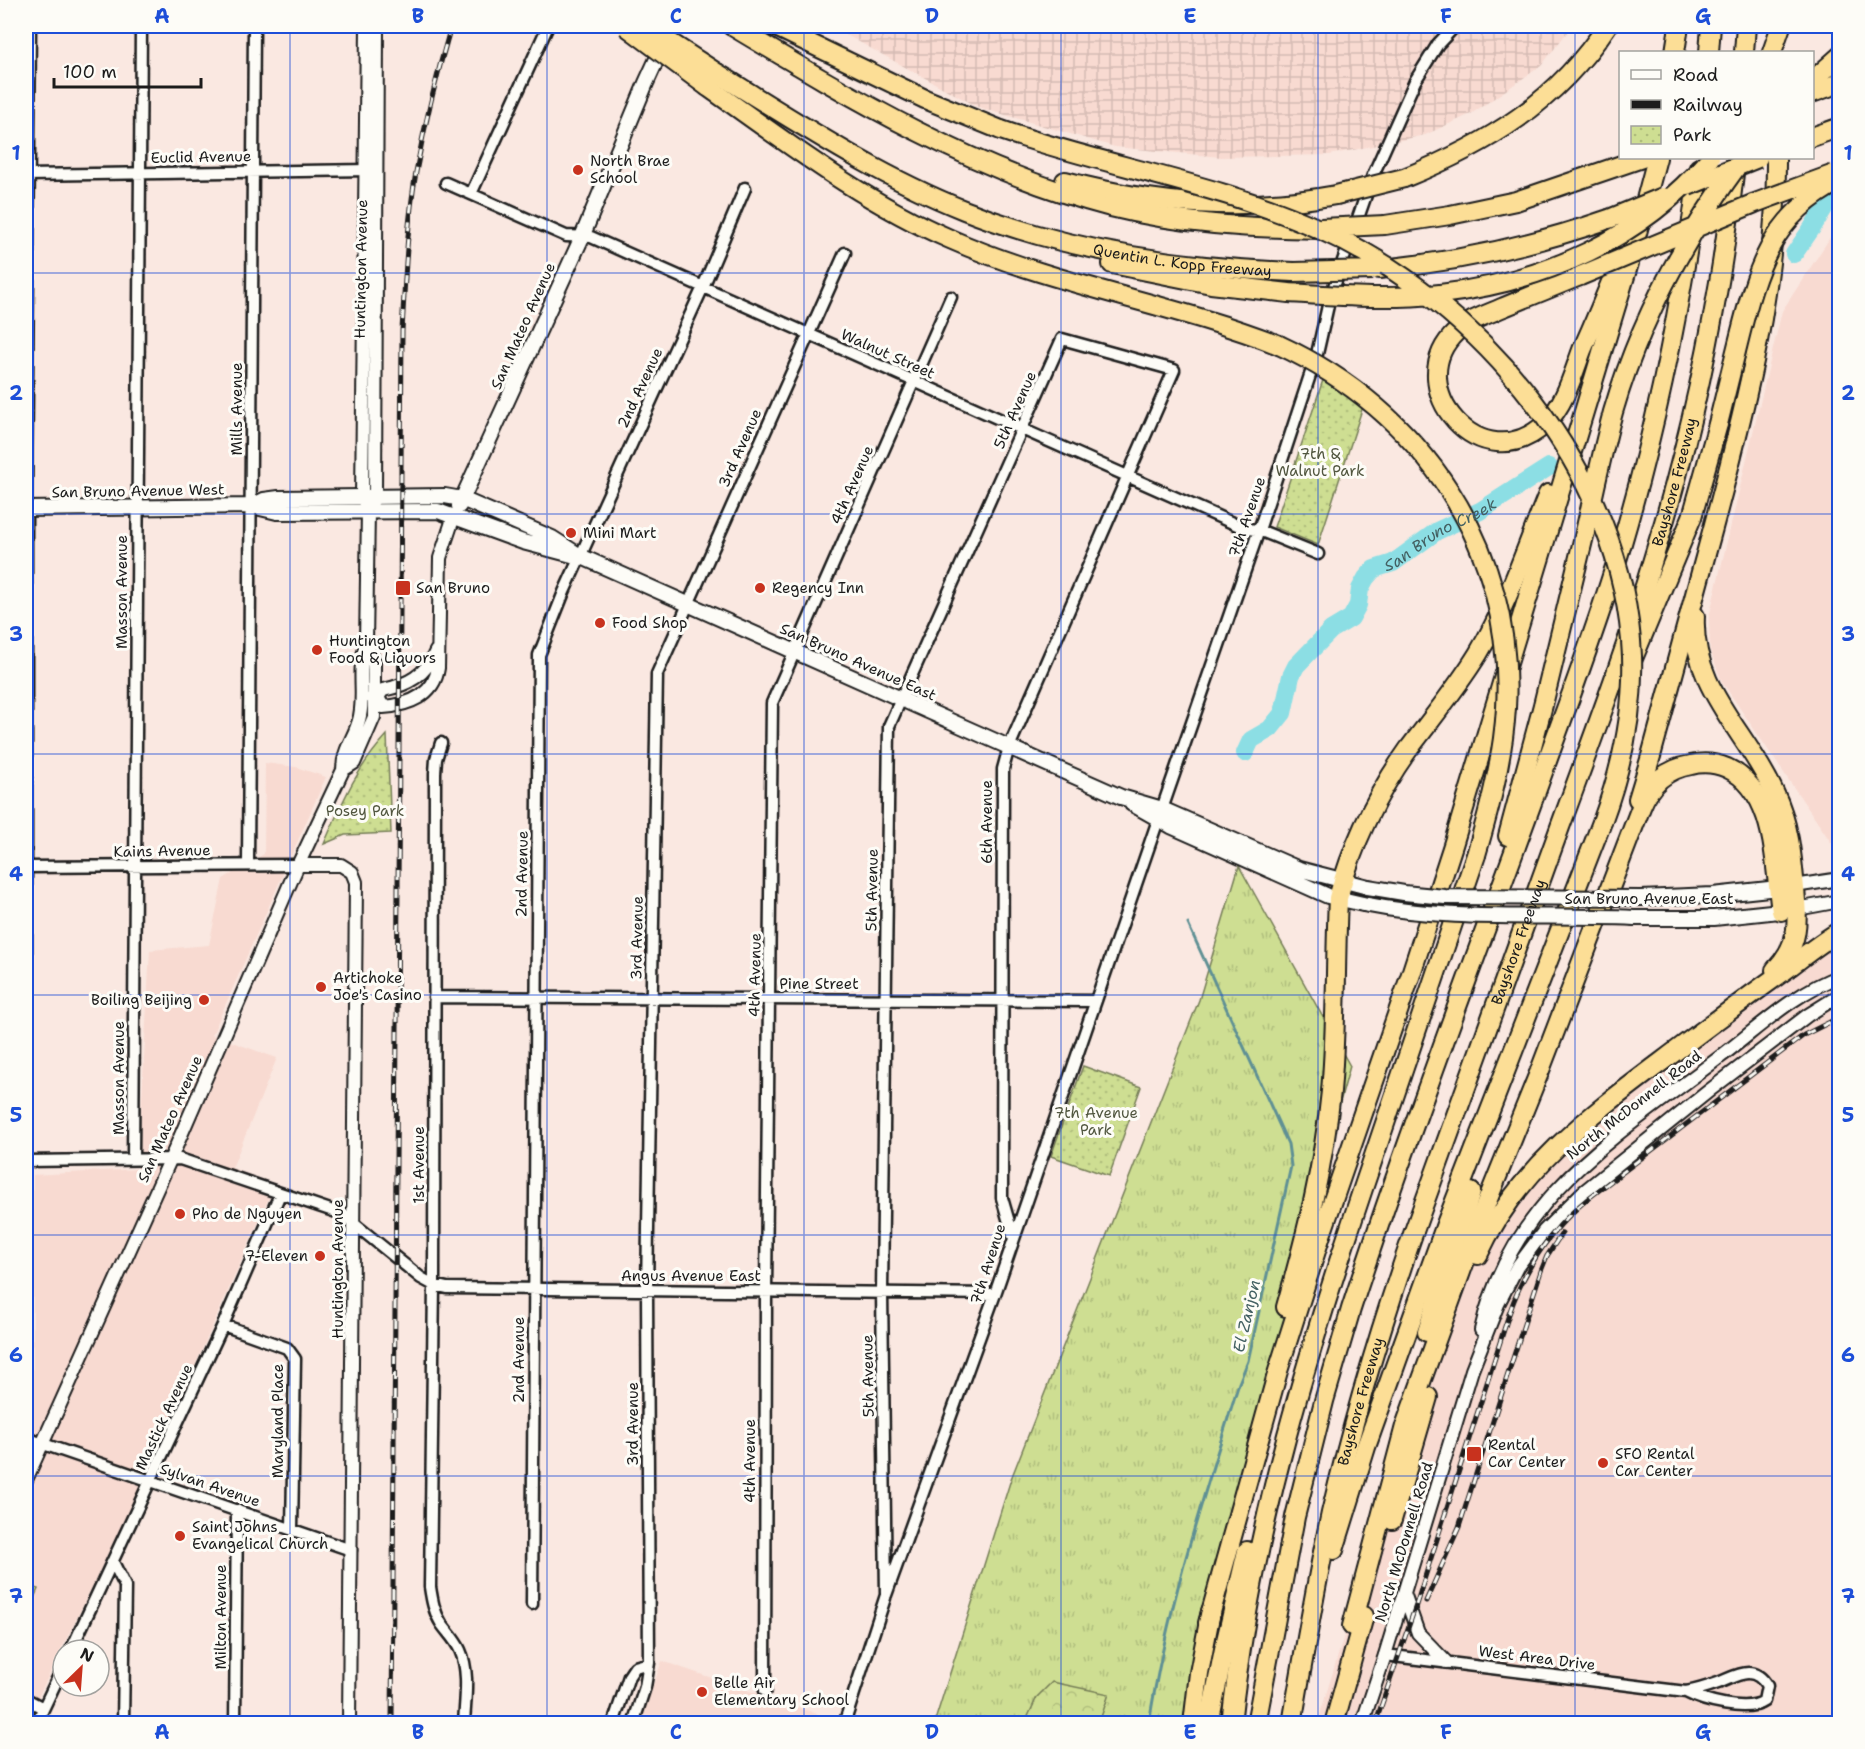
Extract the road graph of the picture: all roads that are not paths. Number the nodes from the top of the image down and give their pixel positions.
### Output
1 (30, 26) edge
2 (141, 26) edge
3 (254, 26) edge
4 (367, 26) edge
5 (377, 26) edge
6 (548, 26) edge
7 (626, 26) edge
8 (645, 26) edge
9 (672, 26) edge
10 (774, 26) edge
11 (1455, 26) edge
12 (1606, 26) edge
13 (1679, 26) edge
14 (1711, 26) edge
15 (1746, 26) edge
16 (1769, 26) edge
17 (1781, 26) edge
18 (736, 28) edge
19 (1675, 51) edge
20 (1709, 51) edge
21 (1744, 51) edge
22 (1771, 51) edge
23 (1771, 51) edge
24 (1839, 56) edge
25 (1839, 74) edge
26 (1814, 79) edge
27 (713, 80) junction
28 (1839, 83) edge
29 (1814, 85) edge
30 (1814, 92) edge
31 (1839, 127) edge
32 (926, 135) junction
33 (1814, 136) edge
34 (1839, 140) edge
35 (1814, 146) edge
36 (1639, 159) edge
37 (1655, 159) edge
38 (1655, 159) edge
39 (1700, 159) edge
40 (1709, 159) edge
41 (1735, 159) edge
42 (1742, 159) edge
43 (1756, 159) edge
44 (1776, 159) edge
45 (372, 170) junction
46 (252, 172) junction
47 (1839, 173) edge
48 (140, 174) junction
49 (27, 175) edge
50 (1839, 181) edge
51 (446, 183) dead end
52 (745, 189) dead end
53 (471, 194) junction
54 (964, 210) junction
55 (582, 237) junction
56 (845, 253) dead end
57 (1619, 260) edge
58 (1619, 260) edge
59 (1619, 260) edge
60 (1619, 260) edge
61 (703, 287) junction
62 (951, 297) dead end
63 (808, 334) junction
64 (1174, 370) joint
65 (914, 381) junction
66 (1023, 430) junction
67 (1573, 448) junction
68 (1128, 477) junction
69 (369, 497) junction
70 (462, 499) junction
71 (252, 506) junction
72 (138, 508) junction
73 (26, 509) edge
74 (368, 510) junction
75 (454, 516) junction
76 (1259, 530) junction
77 (1710, 538) junction
78 (1318, 555) dead end
79 (580, 556) junction
80 (687, 604) junction
81 (437, 647) junction
82 (795, 652) junction
83 (901, 699) junction
84 (372, 700) junction
85 (441, 743) dead end
86 (1009, 747) junction
87 (1585, 759) junction
88 (1160, 814) junction
89 (248, 865) junction
90 (298, 865) junction
91 (135, 866) junction
92 (26, 867) edge
93 (1839, 879) edge
94 (1610, 885) junction
95 (1786, 887) junction
96 (1340, 890) junction
97 (1839, 901) edge
98 (1789, 910) junction
99 (1839, 931) edge
100 (1548, 963) junction
101 (1473, 966) junction
102 (1839, 976) edge
103 (26, 990) edge
104 (1839, 995) edge
105 (434, 997) junction
106 (535, 998) junction
107 (651, 999) junction
108 (770, 999) junction
109 (886, 1000) junction
110 (1002, 1000) junction
111 (1095, 1001) junction
112 (1728, 1011) junction
113 (170, 1159) junction
114 (133, 1160) junction
115 (26, 1161) edge
116 (280, 1194) junction
117 (1360, 1196) junction
118 (353, 1222) junction
119 (1013, 1236) junction
120 (434, 1285) junction
121 (535, 1290) junction
122 (647, 1291) junction
123 (766, 1291) junction
124 (882, 1292) junction
125 (995, 1294) junction
126 (223, 1325) junction
127 (1472, 1370) junction
128 (1402, 1425) junction
129 (26, 1438) edge
130 (43, 1443) junction
131 (26, 1480) edge
132 (151, 1480) junction
133 (237, 1510) junction
134 (292, 1529) junction
135 (351, 1550) junction
136 (113, 1562) junction
137 (1404, 1593) junction
138 (886, 1595) junction
139 (532, 1604) dead end
140 (1208, 1623) junction
141 (1310, 1623) junction
142 (77, 1638) edge
143 (1385, 1655) junction
144 (1446, 1662) junction
145 (648, 1663) junction
146 (765, 1691) dead end
147 (51, 1692) edge
148 (1686, 1692) junction
149 (26, 1699) edge
150 (43, 1708) junction
151 (846, 1718) dead end
152 (36, 1724) edge
153 (123, 1724) edge
154 (235, 1724) edge
155 (349, 1724) edge
156 (464, 1724) edge
157 (613, 1724) edge
158 (633, 1724) edge
159 (1193, 1724) edge
160 (1209, 1724) edge
161 (1231, 1724) edge
162 (1256, 1724) edge
163 (1292, 1724) edge
164 (1334, 1724) edge
165 (1362, 1724) edge

1 - 49 street
2 - 48 street, Masson Avenue
3 - 46 street, Mills Avenue
4 - 45 street, Huntington Avenue
5 - 45 street, Huntington Avenue
6 - 53 street
7 - 27 highway, bridge
8 - 27 highway, Quentin L. Kopp Freeway, bridge
9 - 55 main road, San Mateo Avenue
10 - 100 highway, bridge
11 - 76 street, 7th Avenue
12 - 32 highway, bridge
13 - 19 highway
14 - 20 highway
15 - 21 highway
16 - 22 highway
17 - 23 highway
18 - 32 highway
24 - 26 highway
25 - 29 highway
27 - 54 highway, Quentin L. Kopp Freeway
27 - 117 highway, bridge
28 - 30 highway
31 - 33 highway
32 - 36 highway, bridge
34 - 35 highway
37 - 57 highway, bridge
38 - 67 highway
39 - 101 highway
40 - 54 highway, bridge
41 - 87 highway, Bayshore Freeway
42 - 101 highway, bridge
43 - 54 highway, Quentin L. Kopp Freeway, bridge
44 - 77 highway
45 - 46 street, Euclid Avenue
45 - 69 street, Huntington Avenue
46 - 48 street, Euclid Avenue
46 - 71 street, Mills Avenue
47 - 60 highway, bridge
48 - 49 street, Euclid Avenue
48 - 72 street, Masson Avenue
49 - 73 street
50 - 87 highway, bridge
51 - 53 street, Walnut Street
52 - 61 street, 2nd Avenue
53 - 55 street, Walnut Street
55 - 61 street, Walnut Street
55 - 70 main road, San Mateo Avenue
56 - 63 street, 3rd Avenue
58 - 59 highway, bridge
61 - 63 street, Walnut Street
61 - 79 street, 2nd Avenue
62 - 65 street, 4th Avenue
63 - 65 street, Walnut Street
63 - 80 street, 3rd Avenue
64 - 66 street, 5th Avenue
64 - 68 street, 6th Avenue
65 - 66 street, Walnut Street
65 - 82 street, 4th Avenue
66 - 68 street, Walnut Street
66 - 83 street, 5th Avenue
67 - 96 highway
67 - 140 highway
68 - 76 street, Walnut Street
68 - 86 street, 6th Avenue
69 - 70 main road, San Bruno Avenue West
69 - 71 main road, San Bruno Avenue West
69 - 74 street, Huntington Avenue
70 - 75 main road, San Mateo Avenue
70 - 79 main road, San Bruno Avenue East
71 - 72 main road, San Bruno Avenue West
71 - 74 main road, San Bruno Avenue West
71 - 89 street, Mills Avenue
72 - 73 main road, San Bruno Avenue West
72 - 91 street, Masson Avenue
73 - 92 street
74 - 75 main road, San Bruno Avenue West
74 - 84 street, Huntington Avenue
75 - 79 main road, San Bruno Avenue East
75 - 81 street, San Mateo Avenue
76 - 78 street, Walnut Street
76 - 88 street, 7th Avenue
77 - 94 highway
77 - 95 highway
79 - 80 main road, San Bruno Avenue East
79 - 106 street, 2nd Avenue
80 - 82 main road, San Bruno Avenue East
80 - 107 street, 3rd Avenue
81 - 84 street
81 - 84 street, San Mateo Avenue
82 - 83 main road, San Bruno Avenue East
82 - 108 street, 4th Avenue
83 - 86 main road, San Bruno Avenue East
83 - 109 street, 5th Avenue
84 - 90 street, San Mateo Avenue
85 - 105 street, 1st Avenue
86 - 88 main road, San Bruno Avenue East
86 - 110 street, 6th Avenue
87 - 141 highway, Bayshore Freeway
88 - 96 main road, San Bruno Avenue East
88 - 111 street, 7th Avenue
89 - 90 street, Kains Avenue
89 - 91 street, Kains Avenue
90 - 113 street, San Mateo Avenue
90 - 118 street, Huntington Avenue
91 - 92 street, Kains Avenue
91 - 114 street, Masson Avenue
92 - 103 street
93 - 95 street, San Bruno Avenue East
94 - 95 highway
94 - 128 highway
95 - 96 main road, San Bruno Avenue East, bridge
95 - 98 highway
96 - 98 main road, San Bruno Avenue East, bridge
96 - 140 highway
97 - 98 street, San Bruno Avenue East
98 - 112 highway
99 - 112 highway
100 - 128 highway
100 - 141 highway
101 - 162 highway
102 - 127 street, North McDonnell Road
104 - 127 street, North McDonnell Road
105 - 106 street, Pine Street
105 - 120 street, 1st Avenue
106 - 107 street, Pine Street
106 - 121 street, 2nd Avenue
107 - 108 street, Pine Street
107 - 122 street, 3rd Avenue
108 - 109 street, Pine Street
108 - 123 street, 4th Avenue
109 - 110 street, Pine Street
109 - 124 street, 5th Avenue
110 - 111 street, Pine Street
110 - 119 street, 6th Avenue
111 - 119 street, 7th Avenue
112 - 164 highway
113 - 114 street, Angus Avenue East
113 - 116 street, Angus Avenue East
113 - 130 street, San Mateo Avenue
114 - 115 street, Angus Avenue East
116 - 118 street, Angus Avenue East
116 - 126 street, Mastick Avenue
117 - 160 highway
117 - 161 highway
118 - 120 street, Angus Avenue East
118 - 135 street, Huntington Avenue
119 - 125 street, 7th Avenue
120 - 121 street, Angus Avenue East
120 - 156 street, 1st Avenue
121 - 122 street, Angus Avenue East
121 - 139 street, 2nd Avenue
122 - 123 street, Angus Avenue East
122 - 145 street, 3rd Avenue
123 - 124 street, Angus Avenue East
123 - 146 street, 4th Avenue
124 - 125 street, Angus Avenue East
124 - 138 street, 5th Avenue
125 - 138 street, 7th Avenue
126 - 132 street, Mastick Avenue
126 - 134 street, Maryland Place
127 - 137 street, North McDonnell Road
128 - 164 highway
129 - 130 street, Sylvan Avenue
130 - 131 street, San Mateo Avenue
130 - 132 street, Sylvan Avenue
132 - 133 street, Sylvan Avenue
132 - 136 street, Mastick Avenue
133 - 134 street, Sylvan Avenue
133 - 154 street, Milton Avenue
134 - 135 street, Sylvan Avenue
135 - 155 street, Huntington Avenue
136 - 142 street, Mastick Avenue
136 - 153 street
137 - 143 street, North McDonnell Road
137 - 144 street
138 - 151 street, 7th Avenue
140 - 159 highway
141 - 163 highway, Bayshore Freeway
143 - 144 street, West Area Drive
143 - 165 street, North McDonnell Road
144 - 148 street, West Area Drive
145 - 157 street
145 - 158 street, 3rd Avenue
147 - 150 street
148 - 148 street, West Area Drive
149 - 150 street
150 - 152 street

